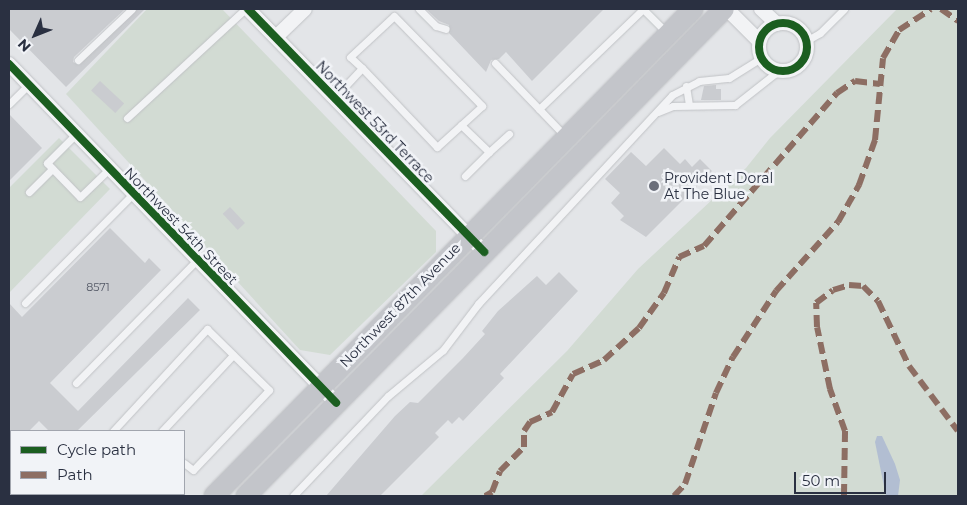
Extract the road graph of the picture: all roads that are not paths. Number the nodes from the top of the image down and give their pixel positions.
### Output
1 (132, 9) edge
2 (247, 9) edge
3 (305, 9) edge
4 (419, 9) edge
5 (642, 9) edge
6 (693, 9) edge
7 (725, 9) edge
8 (761, 9) edge
9 (844, 9) edge
10 (777, 24) junction
11 (446, 29) dead end
12 (669, 35) junction
13 (276, 37) junction
14 (806, 41) junction
15 (760, 42) junction
16 (761, 58) junction
17 (78, 60) dead end
18 (495, 63) dead end
19 (9, 64) edge
20 (362, 68) junction
21 (778, 71) junction
22 (28, 84) junction
23 (686, 86) junction
24 (334, 98) junction
25 (9, 104) edge
26 (689, 105) junction
27 (539, 109) junction
28 (656, 113) junction
29 (127, 118) dead end
30 (462, 125) junction
31 (76, 134) junction
32 (509, 134) dead end
33 (566, 137) junction
34 (489, 152) junction
35 (52, 169) junction
36 (109, 169) junction
37 (465, 176) dead end
38 (28, 192) dead end
39 (133, 194) junction
40 (468, 236) junction
41 (484, 252) junction
42 (197, 260) junction
43 (25, 302) dead end
44 (234, 355) junction
45 (76, 383) dead end
46 (320, 387) junction
47 (336, 404) junction
48 (114, 430) edge
49 (163, 430) edge
50 (185, 464) edge
51 (214, 496) edge
52 (246, 496) edge
53 (293, 496) edge

1 - 17 lane
2 - 13 street, Northwest 53rd Terrace
2 - 29 lane
3 - 13 street
4 - 11 lane
5 - 12 lane
5 - 27 lane
6 - 12 main road, Northwest 87th Avenue
7 - 15 street
7 - 41 main road, Northwest 87th Avenue
8 - 10 street
9 - 14 lane
10 - 14 street
10 - 15 street
12 - 33 main road, Northwest 87th Avenue
13 - 24 street, Northwest 53rd Terrace
14 - 21 street
15 - 16 street
16 - 21 street
16 - 23 lane
18 - 27 lane
19 - 22 street, Northwest 54th Street
20 - 24 lane
20 - 30 lane
20 - 30 lane
21 - 26 lane
22 - 25 lane
22 - 31 street, Northwest 54th Street
23 - 26 lane
23 - 28 lane
24 - 40 street, Northwest 53rd Terrace
26 - 28 lane
27 - 33 lane
28 - 53 lane
30 - 34 lane
31 - 35 lane
31 - 36 street, Northwest 54th Street
32 - 34 lane
33 - 40 main road, Northwest 87th Avenue
34 - 37 lane
35 - 36 lane
35 - 38 lane
36 - 39 street, Northwest 54th Street
39 - 42 street, Northwest 54th Street
39 - 43 lane
40 - 41 street, Northwest 53rd Terrace
40 - 46 main road, Northwest 87th Avenue
41 - 47 main road, Northwest 87th Avenue
42 - 45 lane
42 - 46 street, Northwest 54th Street
44 - 48 lane
44 - 49 lane
44 - 50 lane
46 - 47 street, Northwest 54th Street
46 - 51 main road, Northwest 87th Avenue
47 - 52 main road, Northwest 87th Avenue

